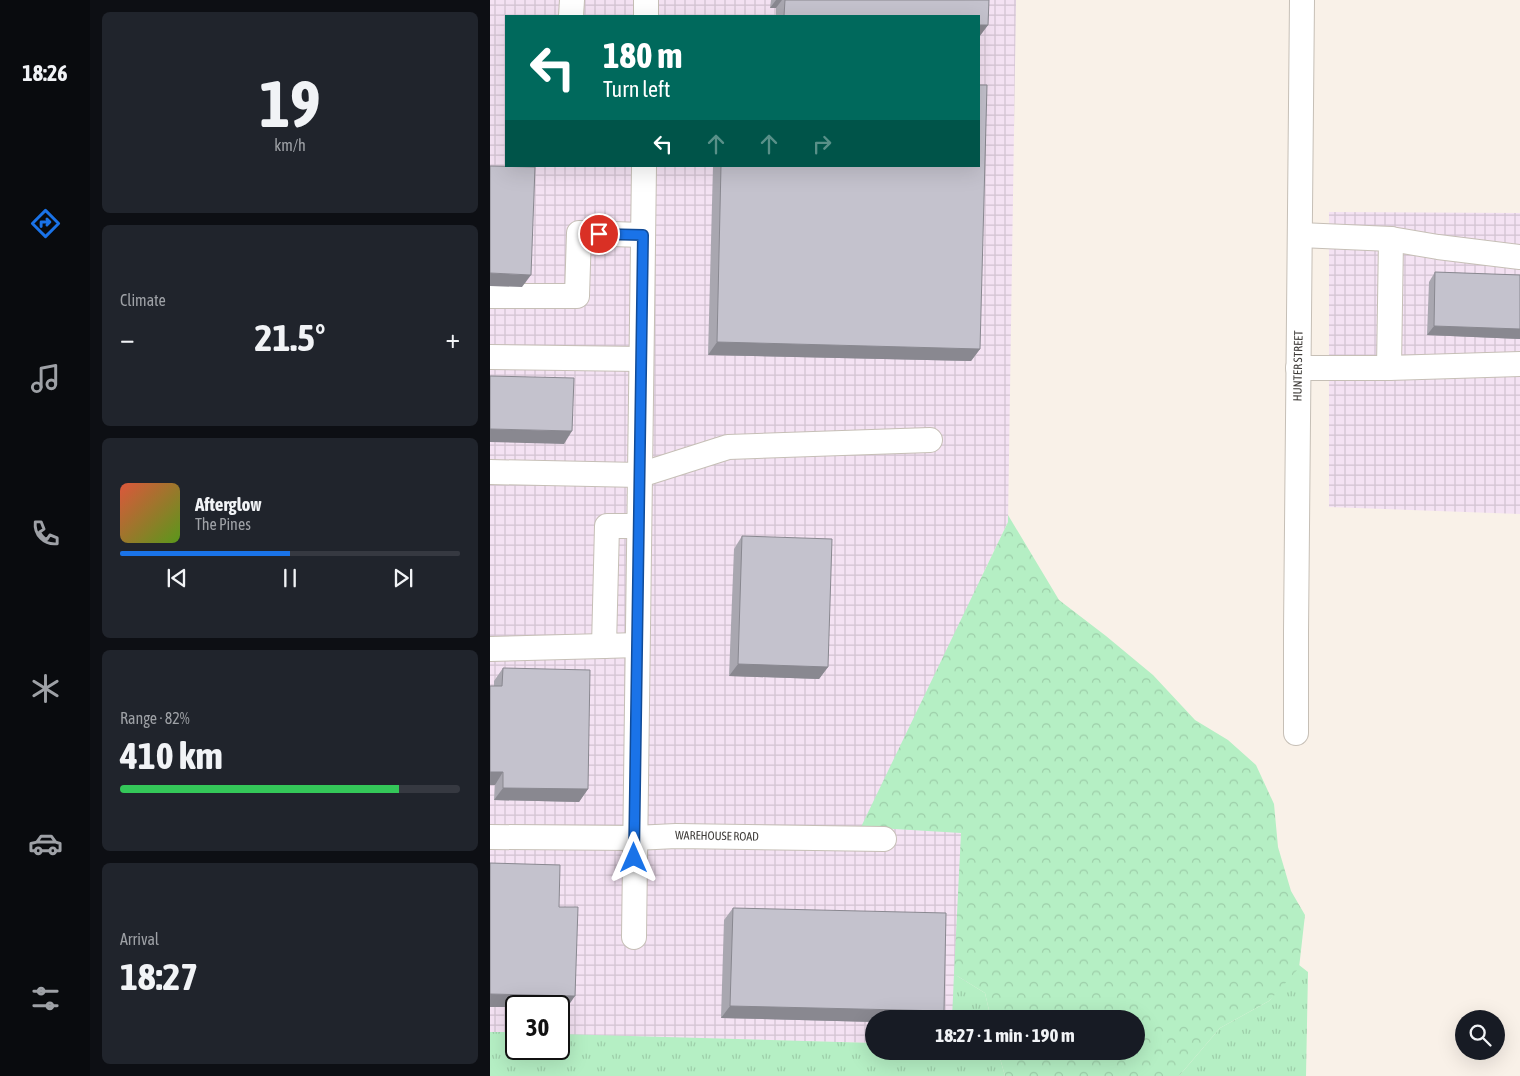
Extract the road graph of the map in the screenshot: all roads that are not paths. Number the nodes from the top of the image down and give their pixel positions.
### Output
1 (572, 0) edge
2 (646, 0) edge
3 (1302, 0) edge
4 (571, 15) edge
5 (646, 15) edge
6 (644, 167) edge
7 (643, 235) junction
8 (1300, 235) junction
9 (1391, 239) junction
10 (1520, 257) edge
11 (490, 296) edge
12 (490, 357) edge
13 (641, 360) junction
14 (1520, 364) edge
15 (1298, 368) junction
16 (1389, 368) junction
17 (930, 440) dead end
18 (490, 472) edge
19 (640, 474) junction
20 (639, 526) junction
21 (604, 646) junction
22 (638, 646) junction
23 (490, 649) edge
24 (1296, 733) dead end
25 (490, 836) edge
26 (635, 838) junction
27 (884, 839) dead end
28 (634, 937) dead end

1 - 4 street
2 - 5 street
3 - 8 street, HUNTER STREET
6 - 7 street
7 - 11 street
7 - 13 street
8 - 9 street
8 - 15 street, HUNTER STREET
9 - 10 street
9 - 16 street
12 - 13 street
13 - 19 street
14 - 16 street
15 - 16 street
15 - 24 street, HUNTER STREET
17 - 19 street
18 - 19 street
19 - 20 street
20 - 21 street
20 - 22 street
21 - 22 street
21 - 23 street
22 - 26 street
25 - 26 street, WAREHOUSE ROAD
26 - 27 street, WAREHOUSE ROAD
26 - 28 street

